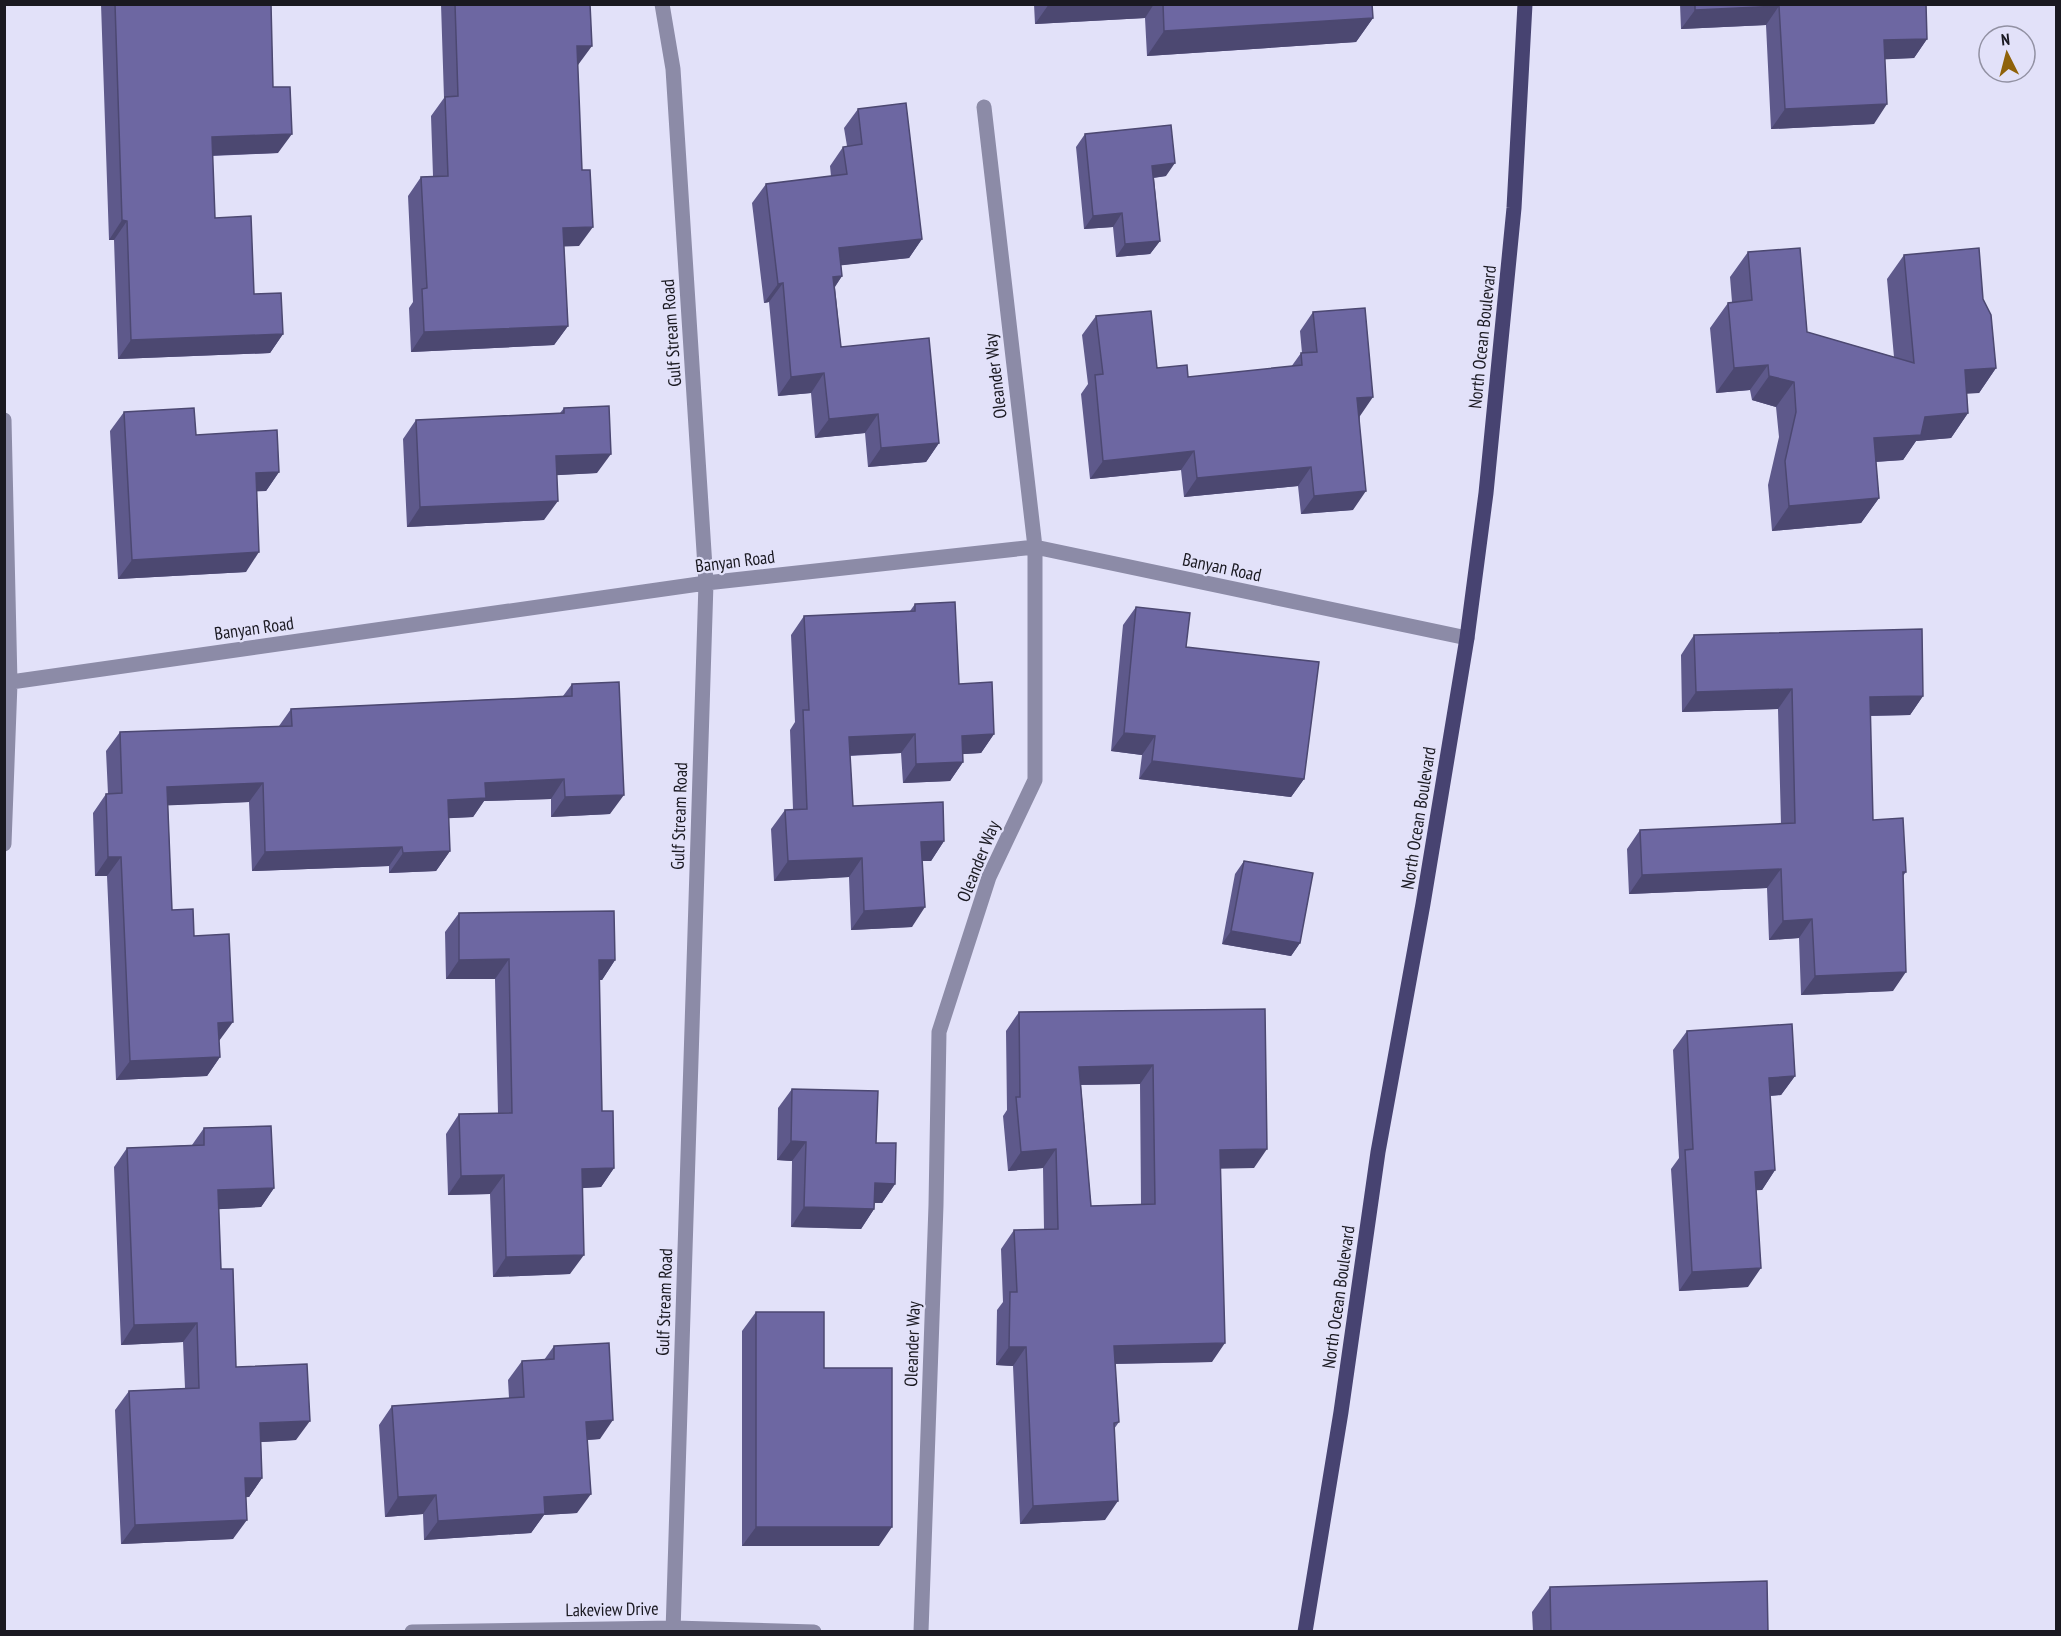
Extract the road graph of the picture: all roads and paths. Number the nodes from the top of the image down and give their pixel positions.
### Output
1 (662, 4) edge
2 (1525, 4) edge
3 (984, 107) dead end
4 (4, 420) edge
5 (1035, 547) junction
6 (706, 583) junction
7 (1467, 638) junction
8 (7, 683) edge
9 (4, 844) edge
10 (674, 1630) edge
11 (412, 1632) edge
12 (814, 1632) edge
13 (921, 1632) edge
14 (1305, 1632) edge

1 - 6 street, Gulf Stream Road
2 - 7 main road, North Ocean Boulevard
3 - 5 street, Oleander Way
4 - 8 street
5 - 6 street, Banyan Road
5 - 7 street, Banyan Road
5 - 13 street, Oleander Way
6 - 8 street, Banyan Road
6 - 10 street, Gulf Stream Road
7 - 14 main road, North Ocean Boulevard
8 - 9 street
10 - 11 street, Lakeview Drive
10 - 12 street, Lakeview Drive

